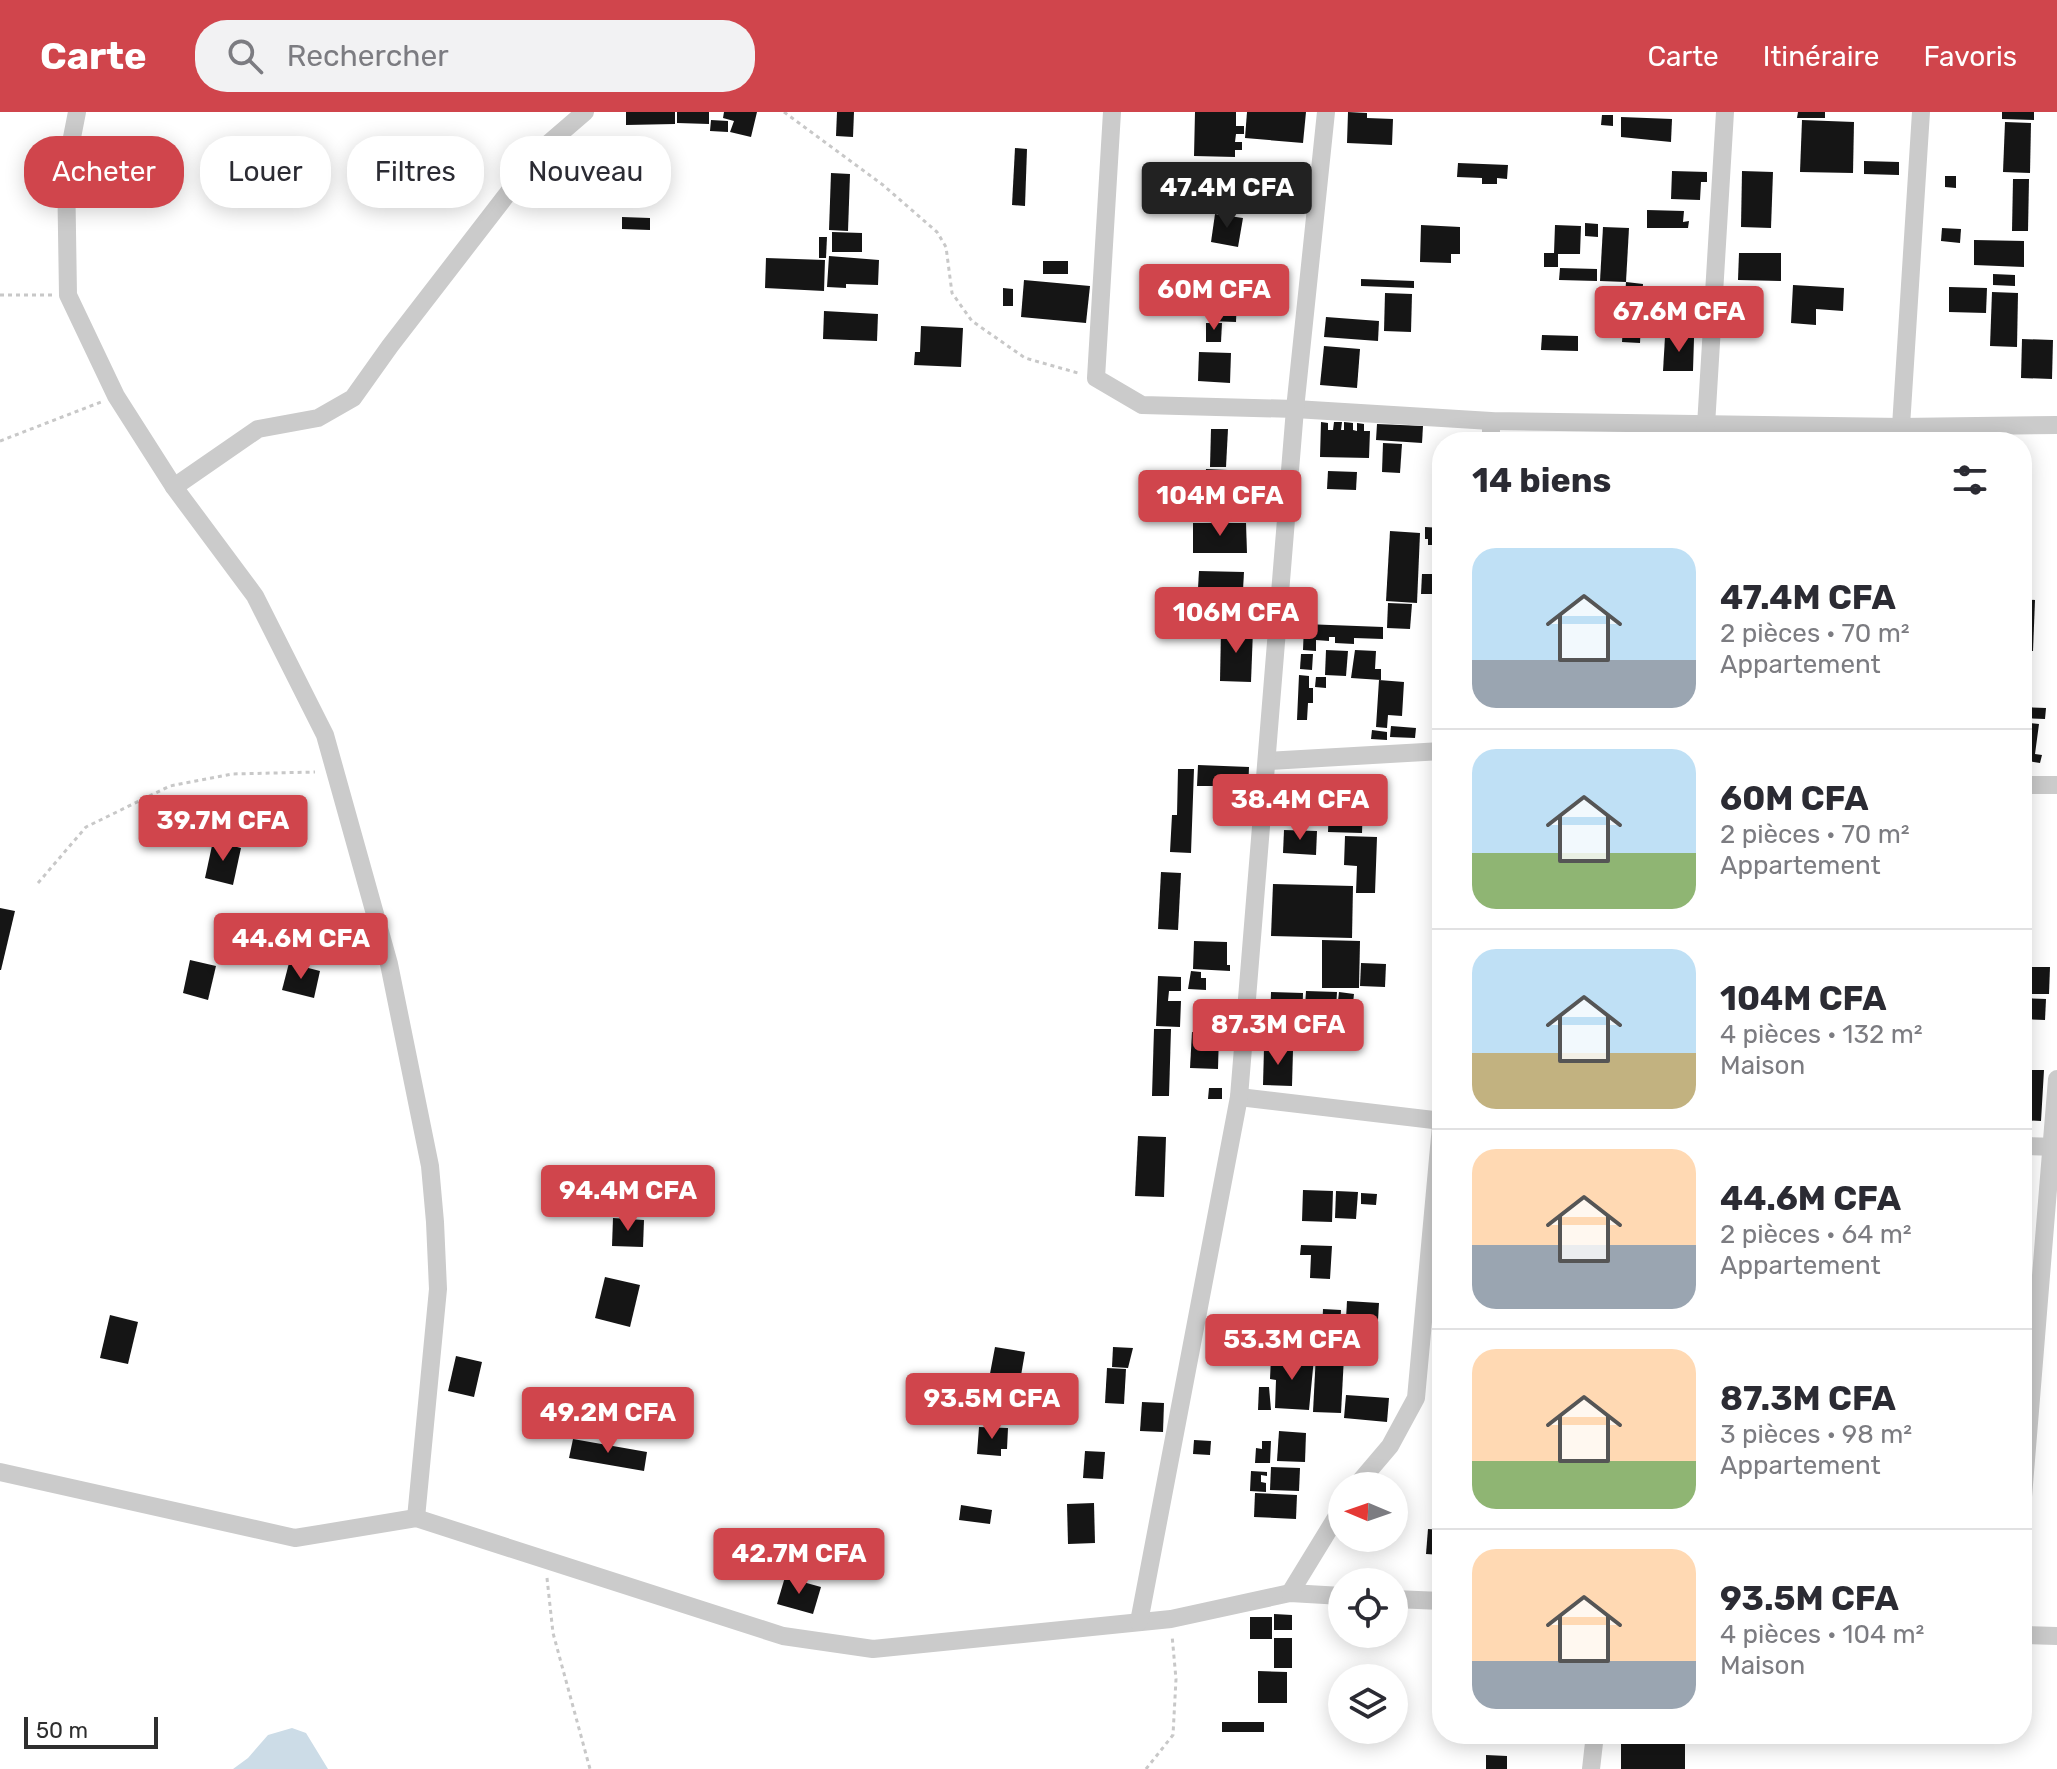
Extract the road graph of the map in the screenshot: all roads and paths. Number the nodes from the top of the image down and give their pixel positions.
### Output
1 (77, 112) edge
2 (585, 112) edge
3 (784, 112) edge
4 (1112, 112) edge
5 (1326, 112) edge
6 (1725, 112) edge
7 (1921, 112) edge
8 (0, 295) edge
9 (68, 295) junction
10 (1096, 378) junction
11 (116, 396) junction
12 (1295, 409) junction
13 (1491, 421) junction
14 (2057, 425) edge
15 (1491, 432) edge
16 (1688, 432) edge
17 (1706, 432) edge
18 (1901, 432) edge
19 (1936, 432) edge
20 (0, 441) edge
21 (174, 487) junction
22 (1432, 752) edge
23 (1268, 761) junction
24 (335, 772) junction
25 (2032, 785) edge
26 (2057, 785) edge
27 (38, 883) dead end
28 (2057, 1079) edge
29 (1239, 1097) junction
30 (1432, 1118) edge
31 (2032, 1146) edge
32 (2053, 1147) edge
33 (1432, 1226) edge
34 (2032, 1392) edge
35 (0, 1472) edge
36 (1368, 1472) edge
37 (416, 1518) junction
38 (1328, 1531) edge
39 (545, 1559) junction
40 (1290, 1593) junction
41 (1328, 1595) edge
42 (1408, 1600) edge
43 (1432, 1601) edge
44 (1171, 1619) junction
45 (1139, 1622) junction
46 (2032, 1635) edge
47 (2057, 1636) edge
48 (1594, 1744) edge
49 (590, 1769) edge
50 (1146, 1769) edge
51 (1591, 1769) edge

1 - 9 street
2 - 21 street
3 - 10 path
4 - 10 street
5 - 12 street
6 - 17 street
7 - 18 street
8 - 9 path
9 - 11 street
10 - 12 street
11 - 20 path
11 - 21 street
12 - 13 street
12 - 23 street
13 - 15 street
13 - 16 street
14 - 19 street
21 - 24 street
22 - 23 street
23 - 29 street
24 - 27 path
24 - 37 street
25 - 26 street
28 - 32 street
29 - 30 street
29 - 45 street
31 - 32 street
32 - 34 street
33 - 36 street
35 - 37 street
37 - 39 street
38 - 40 street
39 - 45 street
39 - 49 path
40 - 41 street
40 - 44 street
42 - 43 street
44 - 45 street
44 - 50 path
46 - 47 street
48 - 51 street

